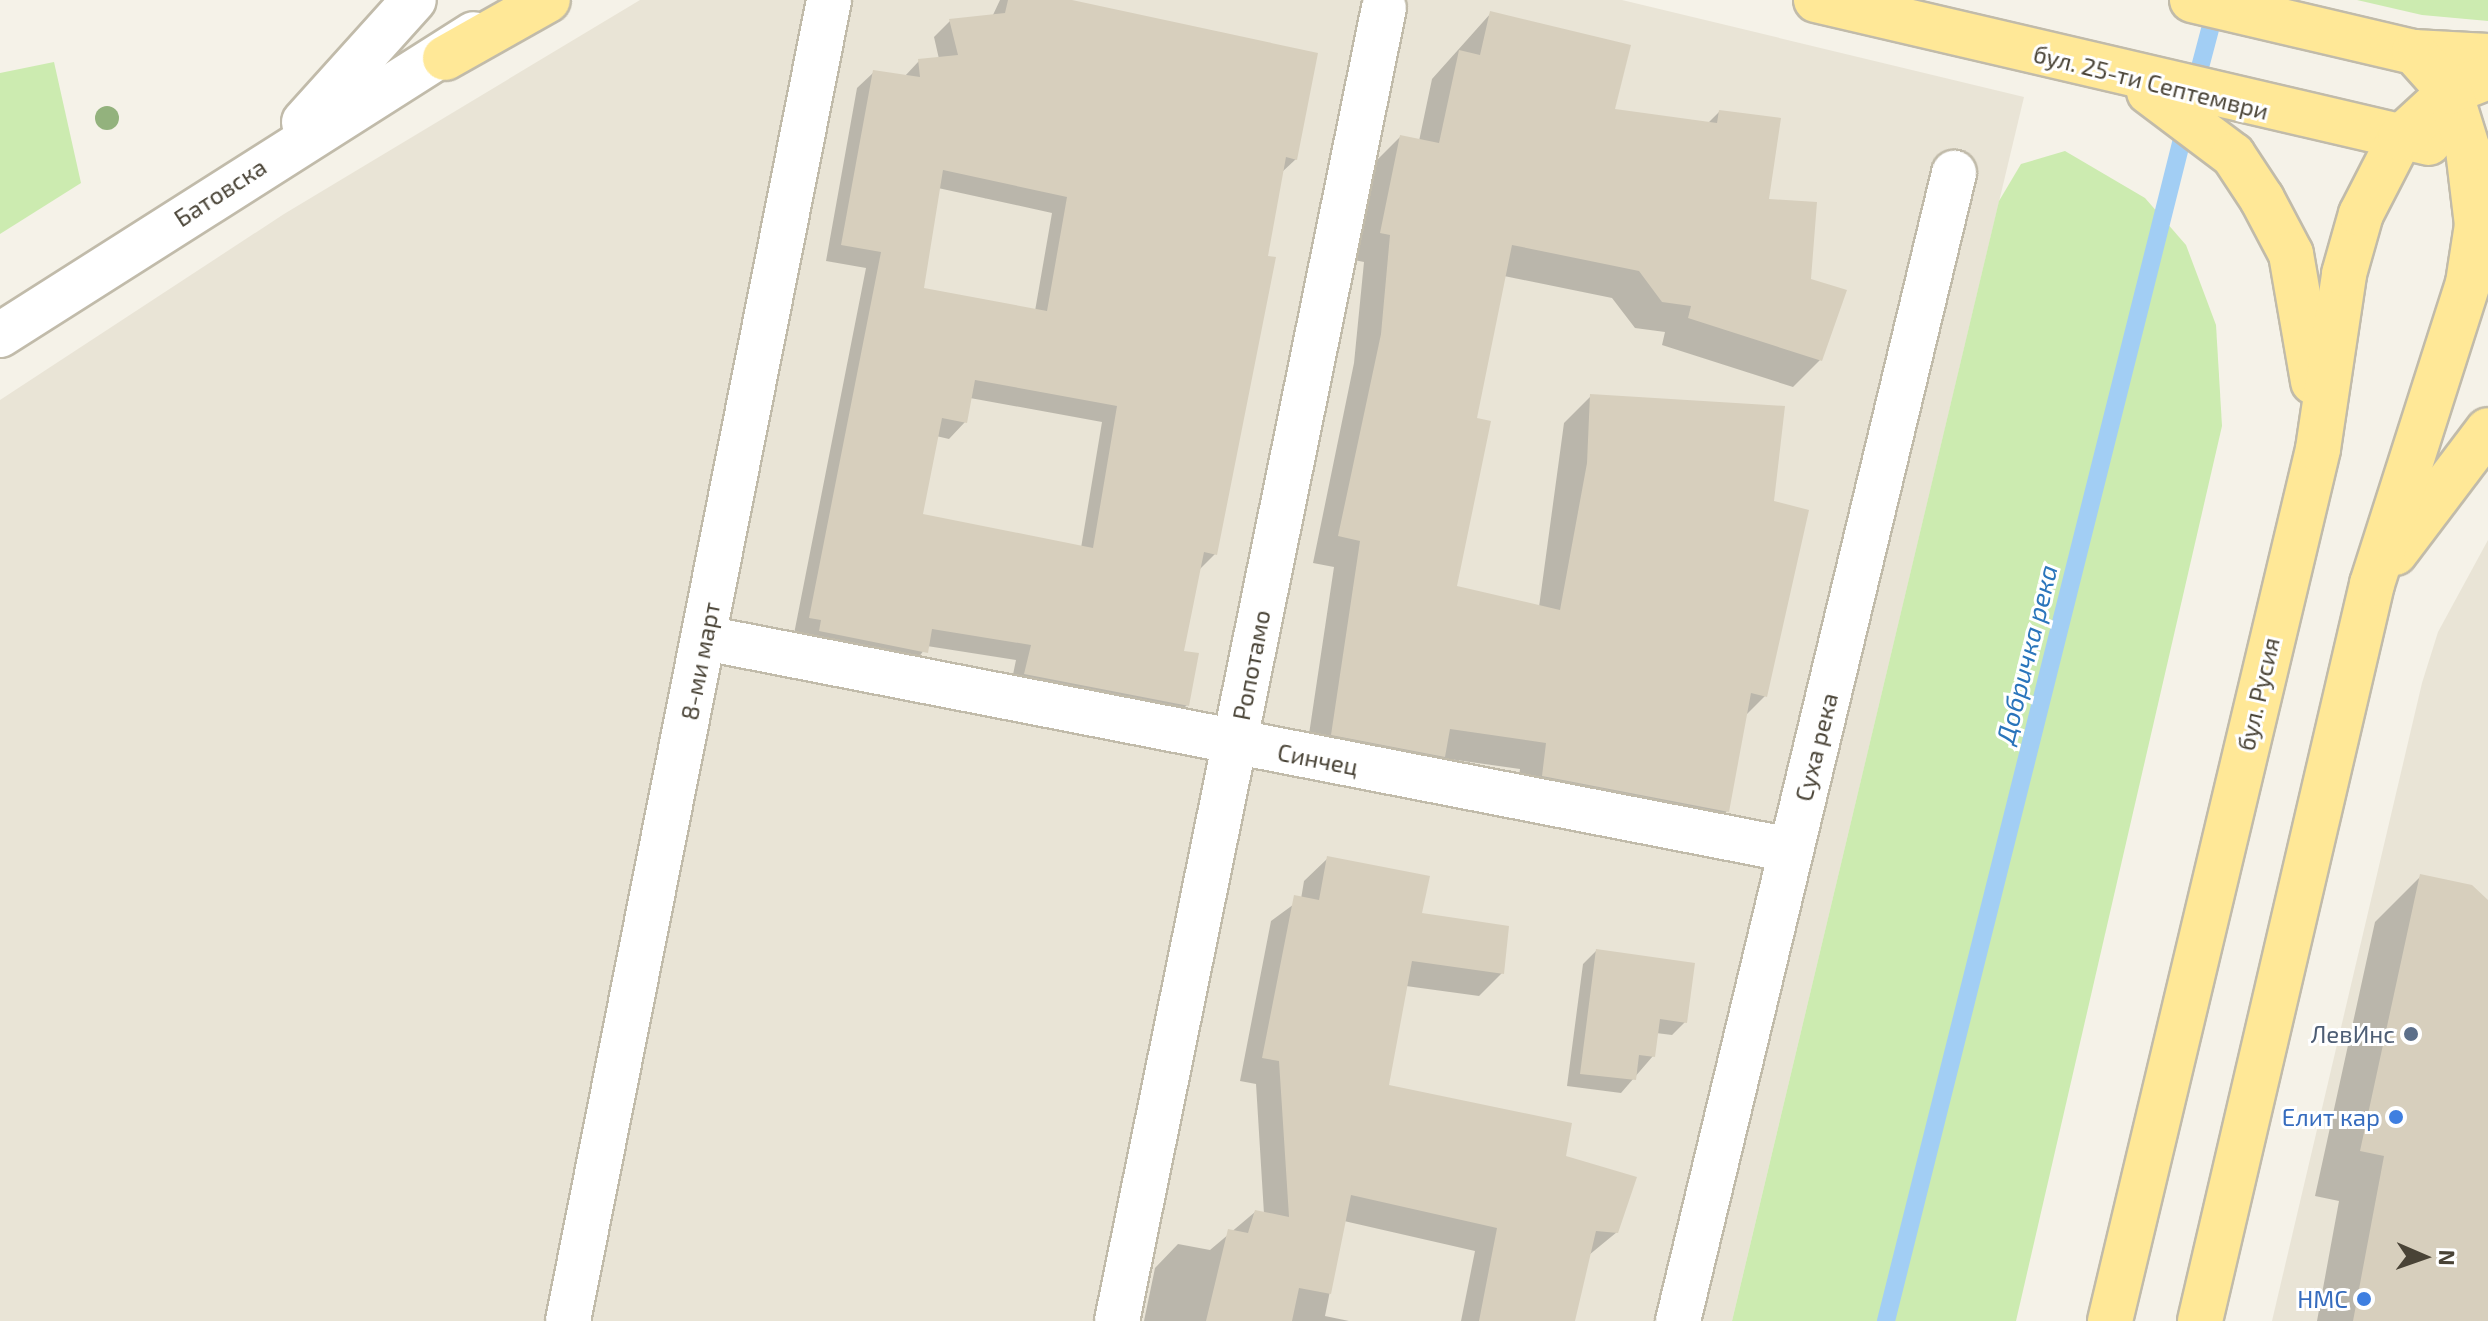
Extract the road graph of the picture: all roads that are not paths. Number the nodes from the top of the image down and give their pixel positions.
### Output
1 (414, 0) edge
2 (517, 0) edge
3 (548, 0) edge
4 (829, 0) edge
5 (1816, 0) edge
6 (2192, 0) edge
7 (1384, 8) dead end
8 (2414, 52) junction
9 (2488, 56) edge
10 (445, 58) junction
11 (2107, 71) junction
12 (2469, 85) edge
13 (2400, 138) junction
14 (2478, 150) edge
15 (256, 168) junction
16 (1954, 173) dead end
17 (0, 335) edge
18 (2488, 430) edge
19 (2318, 449) junction
20 (2372, 584) junction
21 (705, 638) junction
22 (1235, 743) junction
23 (1791, 850) junction
24 (568, 1321) edge
25 (1117, 1321) edge
26 (1678, 1321) edge
27 (2110, 1321) edge
28 (2200, 1321) edge

1 - 15 street
2 - 10 street, Батовска
3 - 10 main road
4 - 21 street, 8-ми март
5 - 11 main road, бул. 25-ти Септември
6 - 8 main road
7 - 22 street, Ропотамо
8 - 9 main road
8 - 12 main road
10 - 15 street, Батовска
11 - 13 main road, бул. 25-ти Септември
11 - 19 main road
12 - 13 main road, бул. Русия
12 - 14 main road
13 - 14 main road, бул. 25-ти Септември
13 - 19 main road, бул. Русия
14 - 20 main road
15 - 17 street, Батовска
16 - 23 street, Суха река
18 - 20 main road
19 - 27 main road, бул. Русия
20 - 28 main road
21 - 22 street, Синчец
21 - 24 street, 8-ми март
22 - 23 street, Синчец
22 - 25 street, Ропотамо
23 - 26 street, Суха река

